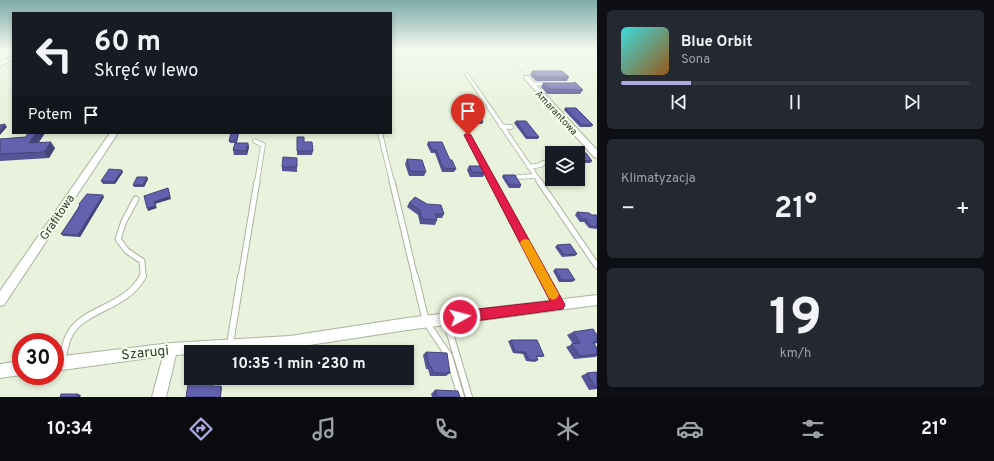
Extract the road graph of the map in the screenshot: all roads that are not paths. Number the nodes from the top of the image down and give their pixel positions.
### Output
1 (467, 75) dead end
2 (526, 77) road end
3 (532, 84) junction
4 (555, 84) edge
5 (501, 126) junction
6 (511, 127) dead end
7 (113, 134) edge
8 (380, 134) edge
9 (468, 135) dead end
10 (255, 141) dead end
11 (597, 155) edge
12 (543, 162) dead end
13 (529, 167) junction
14 (535, 176) junction
15 (518, 177) edge
16 (136, 199) dead end
17 (597, 266) edge
18 (597, 300) edge
19 (0, 302) edge
20 (562, 302) junction
21 (445, 319) junction
22 (426, 322) junction
23 (230, 345) edge
24 (245, 345) edge
25 (64, 346) edge
26 (184, 348) edge
27 (171, 349) junction
28 (64, 362) edge
29 (12, 369) edge
30 (0, 371) edge
31 (159, 397) edge
32 (462, 397) edge
33 (469, 397) edge

1 - 5 lane
2 - 3 street, Amarantowa
3 - 4 lane
3 - 11 street, Amarantowa
5 - 6 lane
5 - 13 lane
7 - 19 street, Grafitowa
8 - 22 lane
9 - 20 lane
10 - 23 lane
12 - 13 lane
13 - 14 lane
14 - 15 lane
14 - 17 lane
16 - 25 lane
18 - 20 street, Szarugi
20 - 21 street, Szarugi
21 - 22 street, Szarugi
21 - 33 lane
22 - 24 street, Szarugi
22 - 32 lane
26 - 27 street, Szarugi
27 - 28 street, Szarugi
27 - 31 street
29 - 30 street

